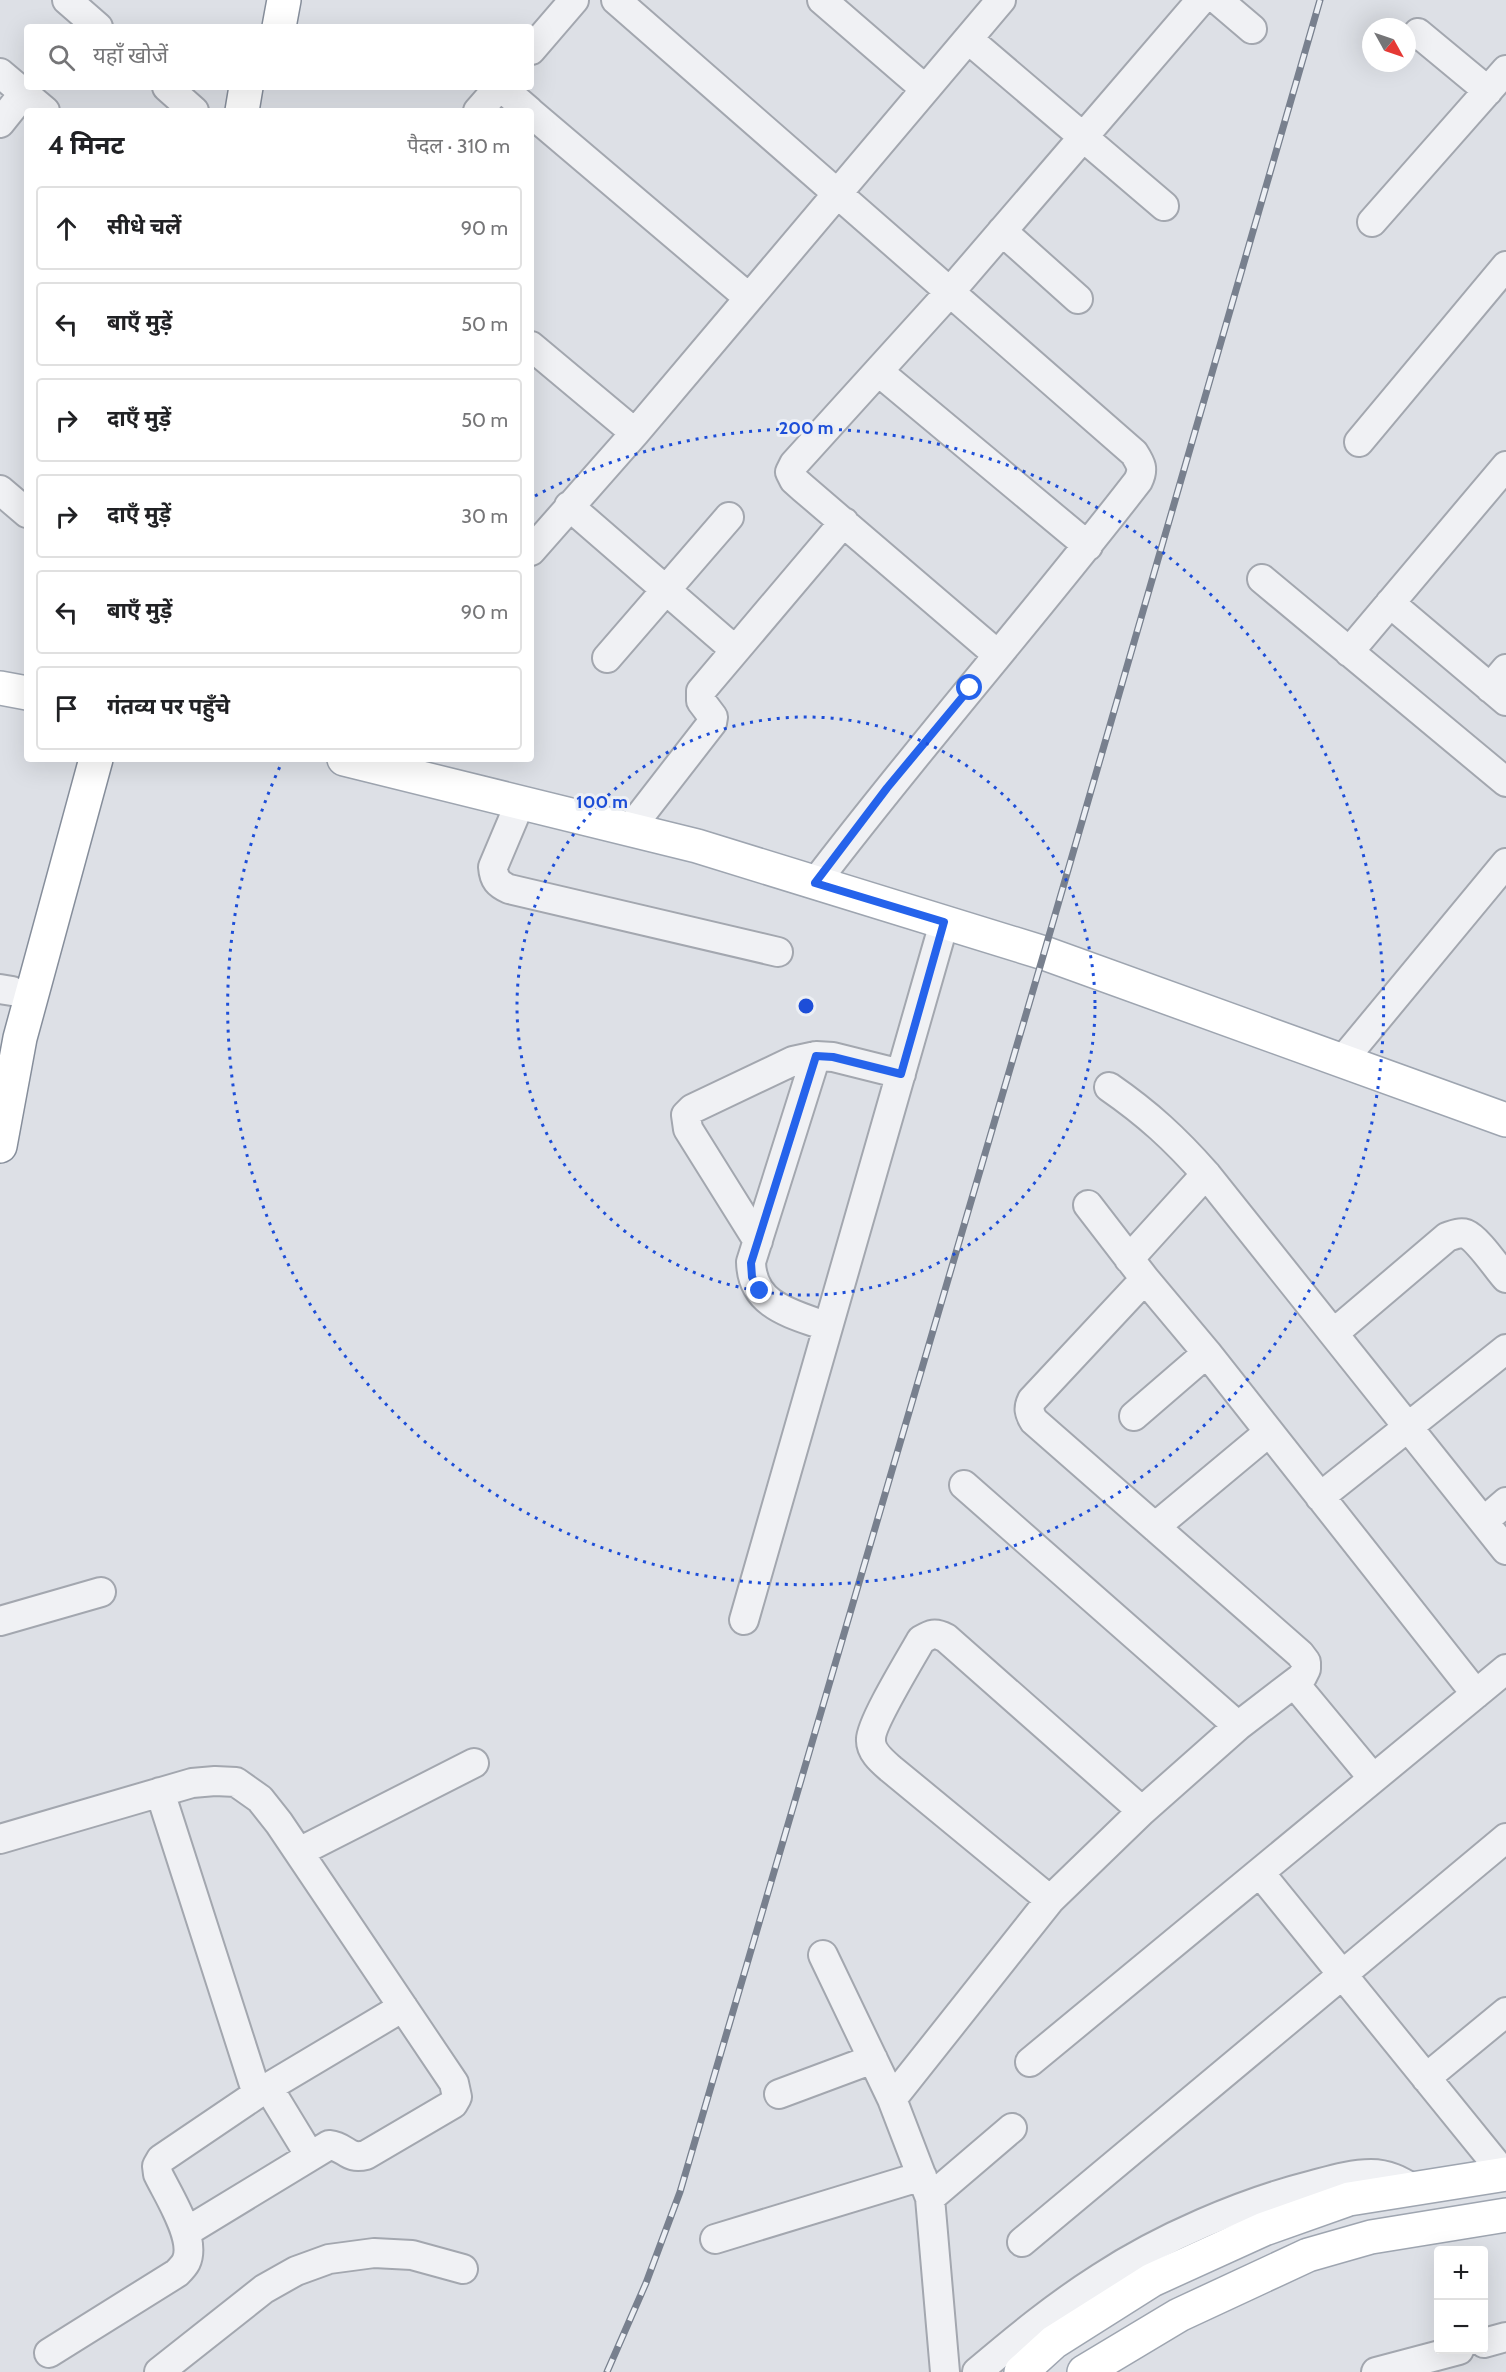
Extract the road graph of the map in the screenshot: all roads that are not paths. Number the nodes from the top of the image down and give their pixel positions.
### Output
1 (67, 0) edge
2 (261, 0) edge
3 (284, 0) edge
4 (574, 0) edge
5 (616, 0) edge
6 (822, 0) edge
7 (1000, 0) edge
8 (1200, 0) edge
9 (1218, 0) edge
10 (95, 24) edge
11 (257, 24) edge
12 (280, 24) edge
13 (1252, 29) dead end
14 (1418, 33) dead end
15 (968, 39) junction
16 (534, 47) edge
17 (1506, 70) edge
18 (0, 73) edge
19 (926, 89) junction
20 (170, 90) edge
21 (497, 90) edge
22 (504, 90) edge
23 (1488, 91) junction
24 (24, 93) junction
25 (42, 108) edge
26 (191, 108) edge
27 (481, 108) edge
28 (525, 108) edge
29 (534, 115) edge
30 (0, 123) edge
31 (1083, 137) junction
32 (837, 195) junction
33 (1164, 206) dead end
34 (1372, 222) dead end
35 (1002, 231) junction
36 (1506, 266) edge
37 (949, 293) junction
38 (749, 298) junction
39 (1078, 299) dead end
40 (534, 349) edge
41 (879, 372) junction
42 (634, 433) junction
43 (1359, 442) dead end
44 (1506, 466) edge
45 (0, 490) edge
46 (569, 506) junction
47 (24, 510) edge
48 (729, 517) dead end
49 (843, 522) junction
50 (1088, 546) junction
51 (534, 547) edge
52 (1262, 579) dead end
53 (666, 590) junction
54 (1390, 603) junction
55 (735, 650) junction
56 (1349, 652) junction
57 (998, 655) junction
58 (607, 658) dead end
59 (1501, 686) edge
60 (0, 688) edge
61 (24, 692) edge
62 (74, 762) edge
63 (95, 762) edge
64 (357, 762) edge
65 (1506, 782) edge
66 (520, 803) junction
67 (629, 830) junction
68 (1506, 863) edge
69 (815, 883) junction
70 (944, 922) junction
71 (778, 952) dead end
72 (6, 990) edge
73 (0, 1034) edge
74 (816, 1056) junction
75 (1342, 1061) junction
76 (901, 1074) junction
77 (1109, 1087) dead end
78 (1506, 1120) edge
79 (0, 1146) edge
80 (1206, 1174) junction
81 (1088, 1205) dead end
82 (758, 1241) junction
83 (1137, 1269) junction
84 (1506, 1278) edge
85 (828, 1327) junction
86 (1334, 1332) junction
87 (1506, 1349) edge
88 (1207, 1353) junction
89 (1134, 1416) dead end
90 (1408, 1427) junction
91 (1269, 1432) junction
92 (964, 1485) dead end
93 (1320, 1497) junction
94 (1506, 1502) edge
95 (1484, 1521) junction
96 (1155, 1527) junction
97 (1506, 1550) edge
98 (101, 1593) dead end
99 (744, 1620) dead end
100 (0, 1621) edge
101 (1506, 1669) edge
102 (1294, 1683) junction
103 (1476, 1694) junction
104 (1238, 1726) junction
105 (474, 1763) dead end
106 (1372, 1777) junction
107 (160, 1792) junction
108 (1142, 1811) junction
109 (1506, 1838) edge
110 (0, 1839) edge
111 (299, 1852) junction
112 (1260, 1873) junction
113 (1050, 1900) junction
114 (823, 1955) dead end
115 (1343, 1975) junction
116 (403, 2007) junction
117 (1506, 2013) edge
118 (873, 2059) junction
119 (1030, 2061) dead end
120 (1426, 2078) junction
121 (263, 2091) junction
122 (778, 2094) dead end
123 (892, 2099) junction
124 (1012, 2128) dead end
125 (310, 2156) junction
126 (1505, 2175) edge
127 (926, 2187) junction
128 (1414, 2189) junction
129 (1506, 2215) edge
130 (186, 2232) junction
131 (715, 2239) dead end
132 (1022, 2242) dead end
133 (463, 2269) dead end
134 (1506, 2337) edge
135 (1488, 2342) edge
136 (49, 2353) dead end
137 (1442, 2354) edge
138 (159, 2372) edge
139 (945, 2372) edge
140 (977, 2372) edge
141 (1021, 2372) edge
142 (1084, 2372) edge
143 (1376, 2372) edge

1 - 10 street
2 - 11 main road
3 - 12 main road
4 - 16 street
5 - 32 street
6 - 19 street
7 - 15 street
8 - 31 street
9 - 13 street
14 - 23 street
15 - 19 street
15 - 31 street
17 - 23 street
18 - 24 street
19 - 32 street
20 - 26 street
21 - 27 street
22 - 28 street
23 - 34 street
24 - 25 street
24 - 30 street
29 - 38 street
31 - 33 street
31 - 35 street
32 - 37 street
32 - 38 street
35 - 37 street
35 - 39 street
36 - 43 street
37 - 41 street
37 - 50 street
38 - 42 street
40 - 42 street
41 - 49 street
41 - 50 street
42 - 46 street
44 - 54 street
45 - 47 street
46 - 51 street
46 - 53 street
48 - 53 street
49 - 55 street
49 - 57 street
50 - 57 street
52 - 56 street
53 - 55 street
53 - 58 street
54 - 56 street
54 - 59 street
55 - 67 street
56 - 65 street
57 - 69 street
60 - 61 main road
62 - 72 main road
63 - 79 main road
64 - 66 main road
66 - 67 main road
66 - 71 street
67 - 69 main road
68 - 75 street
69 - 70 main road
70 - 75 main road
70 - 76 street
72 - 73 main road
74 - 76 street
74 - 82 street
74 - 82 street
75 - 78 main road
76 - 85 street
77 - 80 street
80 - 83 street
80 - 86 street
81 - 83 street
82 - 85 street
83 - 88 street
83 - 96 street
84 - 86 street
85 - 99 street
86 - 90 street
87 - 90 street
88 - 89 street
88 - 91 street
90 - 93 street
90 - 95 street
91 - 93 street
91 - 96 street
92 - 104 street
93 - 103 street
94 - 95 street
95 - 97 street
96 - 102 street
98 - 100 street
101 - 103 street
102 - 104 street
102 - 106 street
103 - 106 street
104 - 108 street
105 - 111 street
106 - 112 street
107 - 110 street
107 - 111 street
107 - 121 street
108 - 113 street
108 - 113 street
109 - 115 street
111 - 116 street
112 - 115 street
112 - 119 street
113 - 123 street
114 - 118 street
115 - 120 street
115 - 132 street
116 - 121 street
116 - 125 street
117 - 120 street
118 - 122 street
118 - 123 street
120 - 126 street
121 - 125 street
121 - 130 street
123 - 127 street
124 - 127 street
125 - 130 street
126 - 128 main road
127 - 131 street
127 - 139 street
128 - 140 street
128 - 141 main road
129 - 142 main road
130 - 136 street
133 - 138 street
134 - 135 street
137 - 143 street

